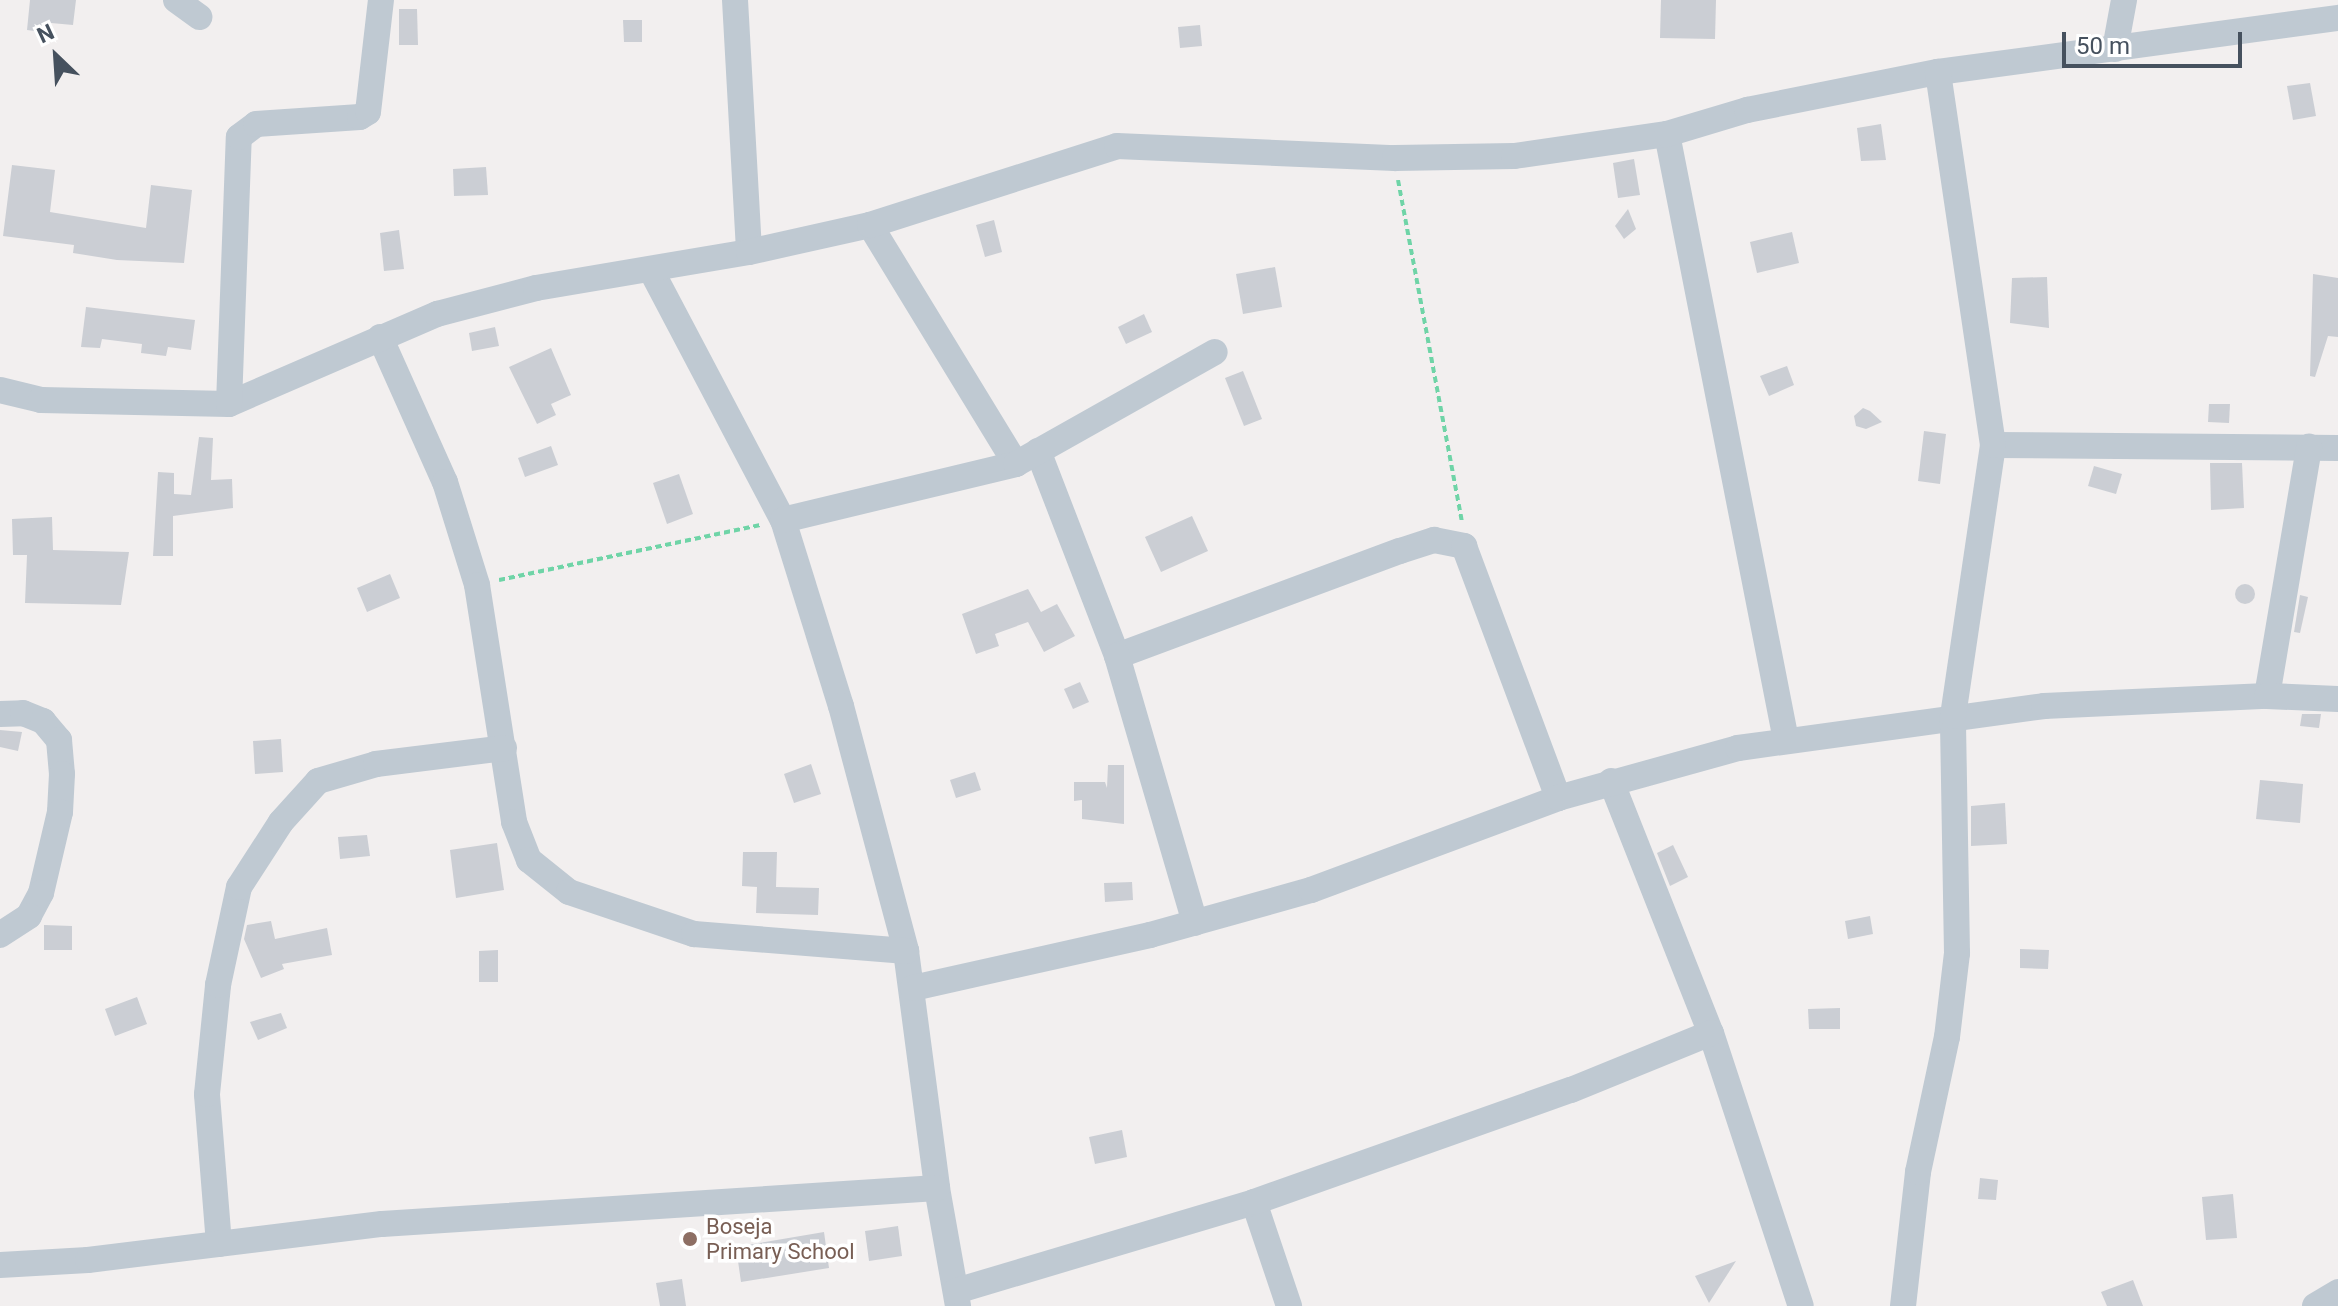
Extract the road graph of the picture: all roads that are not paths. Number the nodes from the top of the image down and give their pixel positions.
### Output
1 (176, 0) edge
2 (381, 0) edge
3 (735, 0) edge
4 (2124, 0) edge
5 (199, 17) dead end
6 (2338, 18) edge
7 (2115, 49) junction
8 (1938, 72) junction
9 (1667, 134) junction
10 (870, 225) junction
11 (749, 252) junction
12 (651, 270) junction
13 (380, 337) junction
14 (1215, 352) dead end
15 (0, 390) edge
16 (229, 404) junction
17 (1993, 445) junction
18 (2309, 447) junction
19 (2338, 448) edge
20 (1027, 457) junction
21 (783, 520) junction
22 (1117, 656) junction
23 (2267, 696) junction
24 (2338, 699) edge
25 (0, 714) edge
26 (1953, 716) junction
27 (1786, 740) junction
28 (504, 748) junction
29 (1611, 781) junction
30 (1558, 798) junction
31 (1195, 923) junction
32 (0, 935) edge
33 (906, 951) junction
34 (913, 988) junction
35 (1711, 1033) junction
36 (937, 1188) junction
37 (1254, 1202) junction
38 (219, 1244) junction
39 (0, 1265) edge
40 (2338, 1292) edge
41 (957, 1299) edge
42 (1289, 1306) edge
43 (1801, 1306) edge
44 (1903, 1306) edge
45 (2315, 1306) edge

1 - 5 street
2 - 16 street
3 - 11 street
4 - 7 street
6 - 7 street
7 - 8 street
8 - 9 street
8 - 17 street
9 - 10 street
9 - 27 street
10 - 11 street
10 - 20 street
11 - 12 street
12 - 13 street
12 - 21 street
13 - 16 street
13 - 28 street
14 - 20 street
15 - 16 street
17 - 18 street
17 - 26 street
18 - 19 street
18 - 23 street
20 - 21 street
20 - 22 street
21 - 33 street
22 - 30 street
22 - 31 street
23 - 24 street
23 - 26 street
25 - 32 street
26 - 27 street
26 - 44 street
27 - 29 street
28 - 33 street
28 - 38 street
29 - 30 street
29 - 35 street
30 - 31 street
31 - 34 street
33 - 34 street
34 - 36 street
35 - 37 street
35 - 43 street
36 - 38 street
36 - 41 street
37 - 41 street
37 - 42 street
38 - 39 street
40 - 45 street

